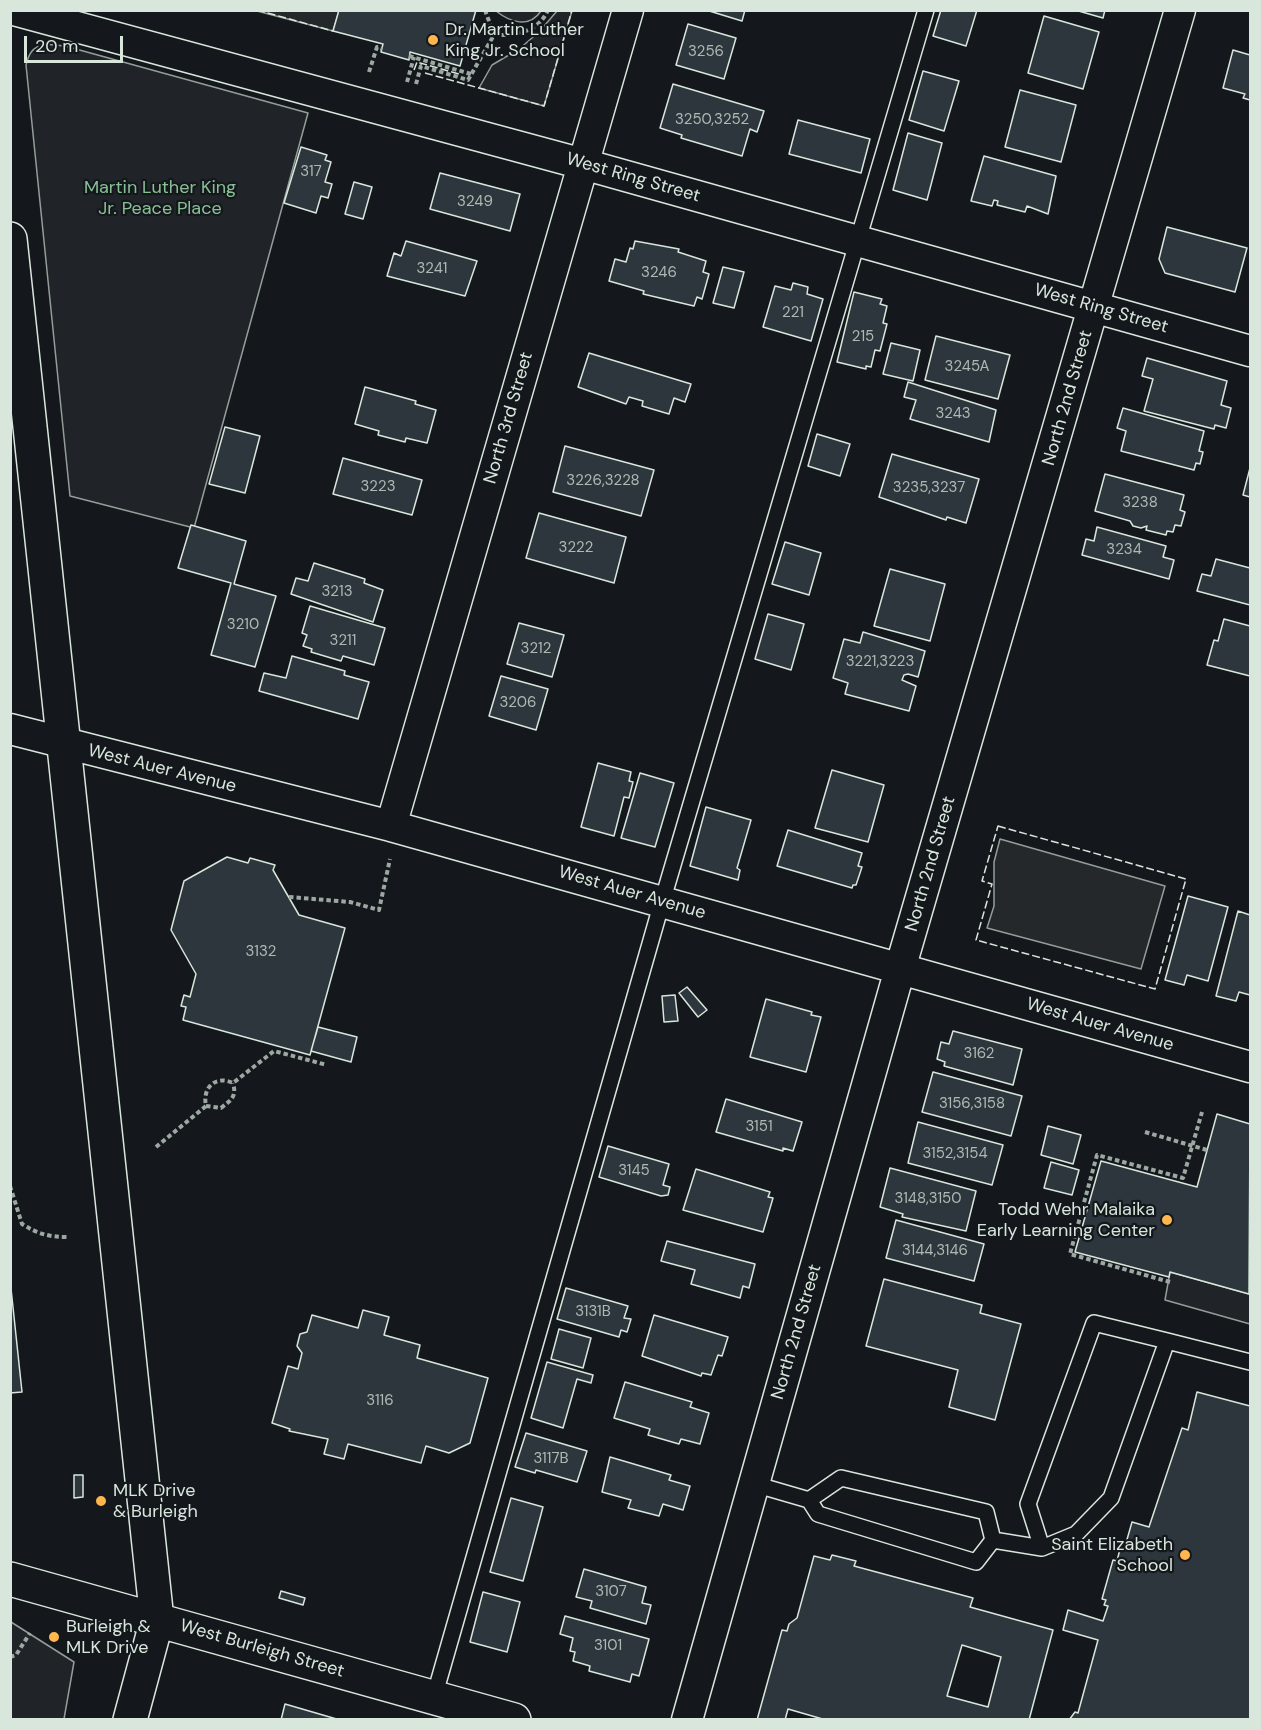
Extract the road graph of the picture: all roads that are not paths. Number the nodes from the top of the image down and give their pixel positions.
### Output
1 (14, 10) edge
2 (628, 10) edge
3 (926, 10) edge
4 (1180, 10) edge
5 (583, 164) junction
6 (10, 239) edge
7 (860, 242) junction
8 (1095, 307) junction
9 (1251, 351) edge
10 (10, 729) edge
11 (65, 744) junction
12 (391, 826) junction
13 (662, 902) junction
14 (900, 969) junction
15 (1251, 1067) edge
16 (1167, 1341) junction
17 (1251, 1362) edge
18 (754, 1484) junction
19 (809, 1500) junction
20 (993, 1540) junction
21 (1042, 1548) junction
22 (10, 1579) edge
23 (157, 1620) junction
24 (446, 1706) edge
25 (130, 1719) edge
26 (514, 1719) edge
27 (687, 1719) edge

1 - 5 street, West Ring Street
2 - 5 street, North 3rd Street
3 - 7 lane
4 - 8 street, North 2nd Street
5 - 7 street, West Ring Street
5 - 12 street, North 3rd Street
6 - 11 main road
7 - 8 street, West Ring Street
7 - 13 lane
8 - 9 street, West Ring Street
8 - 14 street, North 2nd Street
10 - 11 street, West Auer Avenue
11 - 12 street, West Auer Avenue
11 - 23 main road
12 - 13 street, West Auer Avenue
13 - 14 street, West Auer Avenue
13 - 24 lane
14 - 15 street, West Auer Avenue
14 - 18 street, North 2nd Street
16 - 17 lane
16 - 21 lane
16 - 21 lane
18 - 19 lane
18 - 27 street, North 2nd Street
19 - 20 lane
19 - 20 lane
20 - 21 lane
22 - 23 main road, West Burleigh Street
23 - 24 main road, West Burleigh Street
23 - 25 main road
24 - 26 main road, West Burleigh Street

